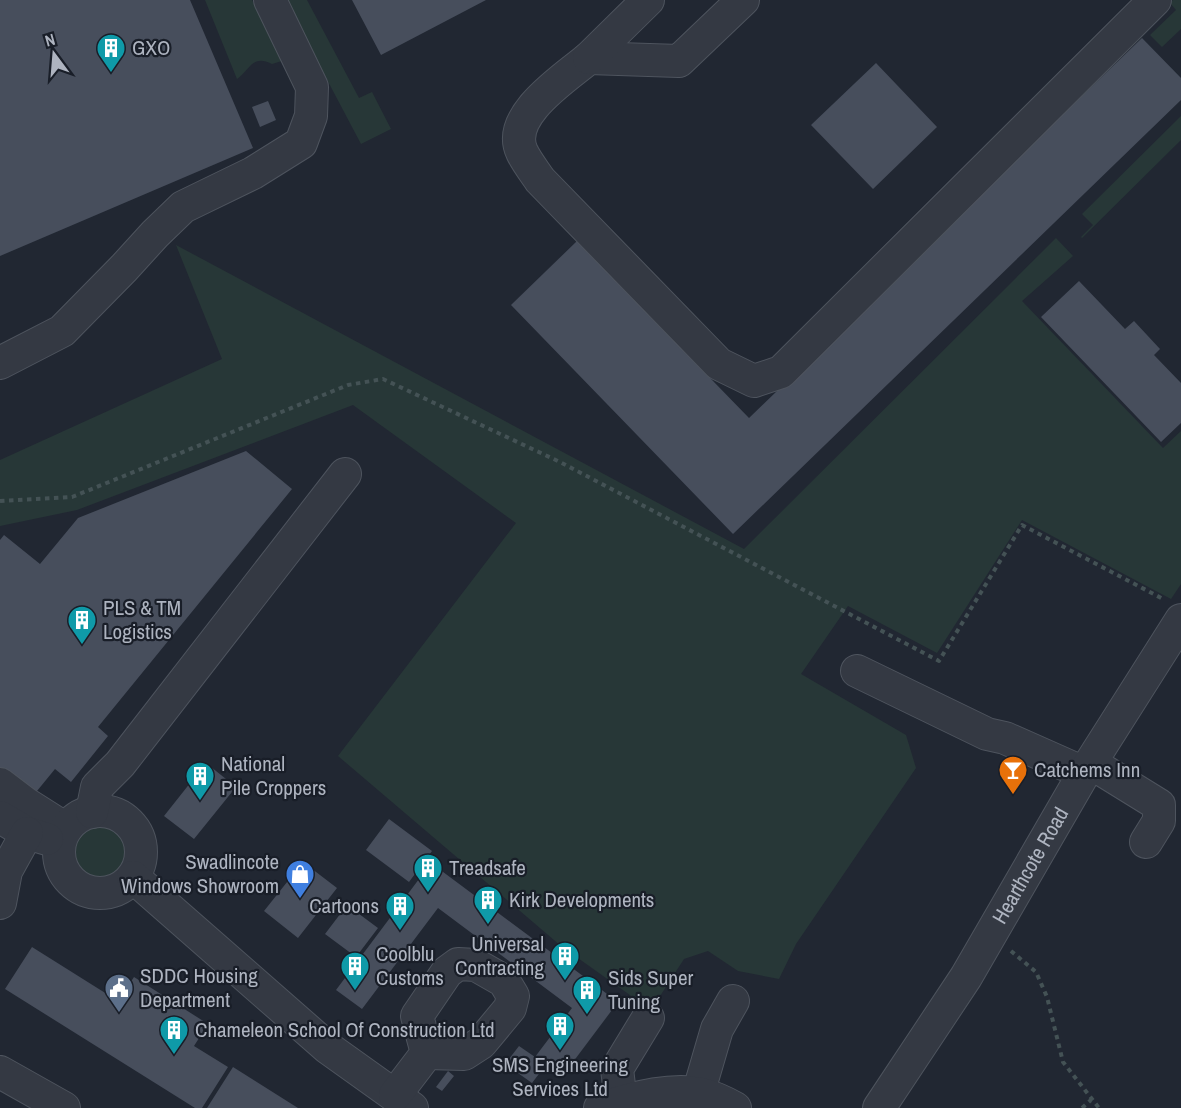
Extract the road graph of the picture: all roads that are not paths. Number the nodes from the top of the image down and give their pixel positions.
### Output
1 (270, 0) edge
2 (648, 0) edge
3 (743, 0) edge
4 (1155, 0) edge
5 (589, 58) junction
6 (0, 363) edge
7 (345, 474) dead end
8 (1176, 611) edge
9 (1171, 655) edge
10 (856, 672) dead end
11 (1087, 768) junction
12 (0, 784) edge
13 (92, 812) junction
14 (0, 817) edge
15 (27, 833) junction
16 (63, 836) junction
17 (1146, 842) dead end
18 (3, 870) edge
19 (133, 877) junction
20 (0, 903) edge
21 (733, 1001) dead end
22 (648, 1018) dead end
23 (427, 1053) dead end
24 (0, 1072) edge
25 (698, 1094) junction
26 (403, 1102) edge
27 (610, 1105) edge
28 (64, 1108) edge
29 (735, 1108) edge
30 (879, 1108) edge

1 - 6 street
2 - 5 street
3 - 5 street
4 - 5 street
7 - 13 street
8 - 9 street, Hearthcote Road
9 - 11 street, Hearthcote Road
10 - 11 street
11 - 17 street
11 - 30 street, Hearthcote Road
12 - 16 street
13 - 16 street
13 - 19 street
14 - 15 street
15 - 16 street
15 - 18 street
16 - 19 street
18 - 20 street
19 - 26 street
21 - 25 street
22 - 27 street
23 - 26 street
24 - 28 street
25 - 27 street
25 - 29 street

